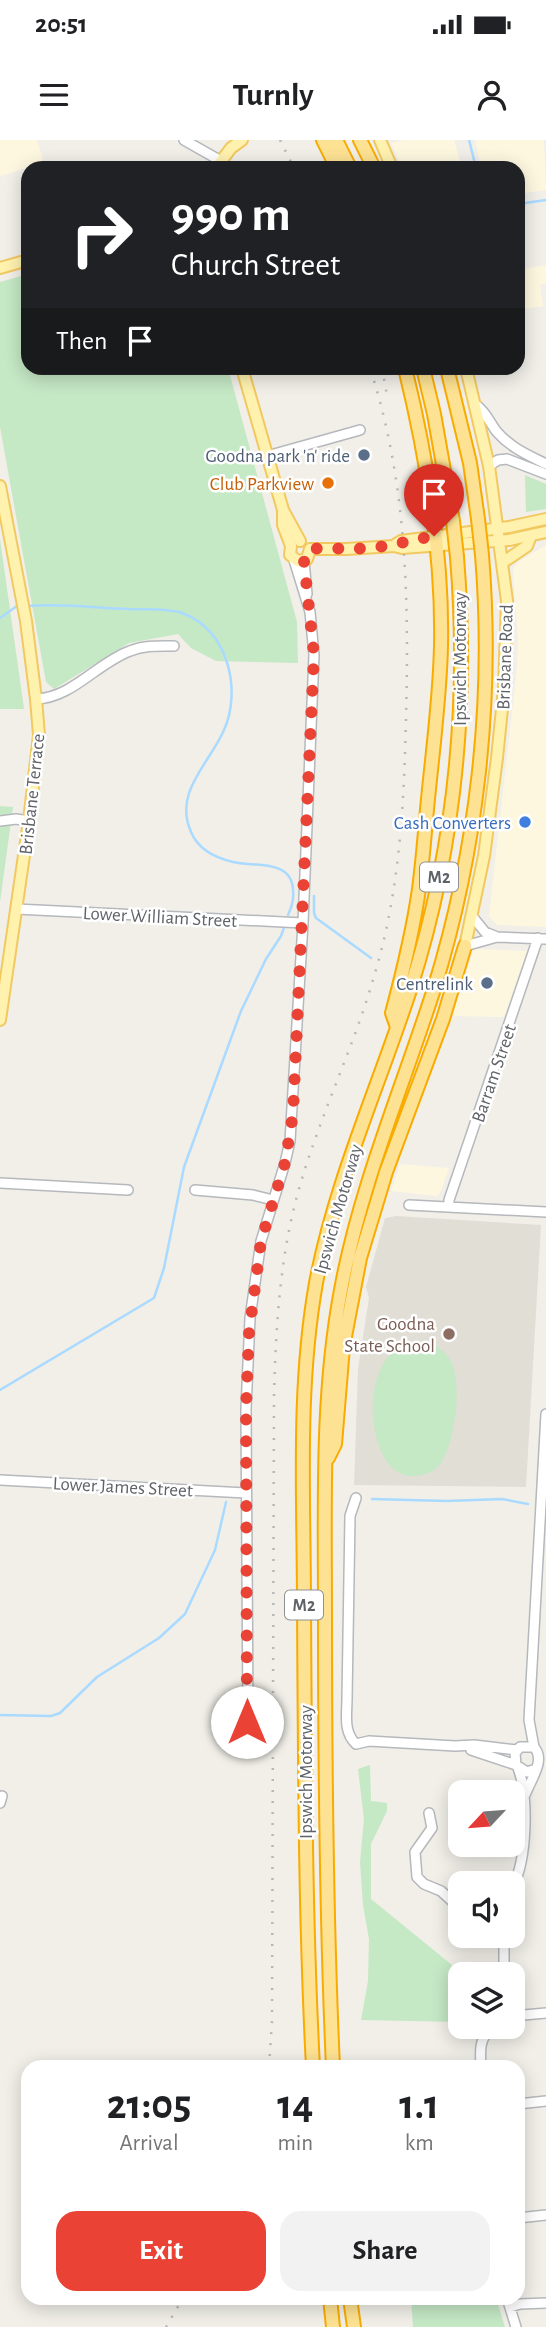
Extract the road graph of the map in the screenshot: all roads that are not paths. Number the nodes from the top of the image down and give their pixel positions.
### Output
1 (184, 140) edge
2 (242, 140) edge
3 (323, 140) edge
4 (337, 140) edge
5 (360, 140) edge
6 (380, 140) edge
7 (214, 161) edge
8 (220, 161) edge
9 (334, 161) edge
10 (347, 161) edge
11 (370, 161) edge
12 (389, 161) edge
13 (21, 262) edge
14 (0, 268) edge
15 (244, 375) edge
16 (406, 375) edge
17 (425, 375) edge
18 (449, 375) edge
19 (468, 375) edge
20 (476, 405) junction
21 (360, 430) dead end
22 (267, 456) junction
23 (546, 464) edge
24 (489, 466) junction
25 (546, 474) edge
26 (0, 486) edge
27 (546, 519) edge
28 (546, 532) edge
29 (498, 534) junction
30 (531, 536) junction
31 (435, 541) junction
32 (295, 543) junction
33 (310, 549) junction
34 (299, 561) junction
35 (502, 563) junction
36 (174, 646) dead end
37 (36, 699) junction
38 (0, 821) edge
39 (29, 821) junction
40 (16, 909) junction
41 (472, 916) junction
42 (303, 923) junction
43 (496, 937) junction
44 (542, 939) edge
45 (465, 946) junction
46 (0, 1020) edge
47 (397, 1028) junction
48 (0, 1183) edge
49 (128, 1190) dead end
50 (195, 1190) dead end
51 (273, 1200) junction
52 (409, 1205) dead end
53 (449, 1207) junction
54 (546, 1212) edge
55 (546, 1414) edge
56 (325, 1465) junction
57 (0, 1480) edge
58 (246, 1493) junction
59 (356, 1498) dead end
60 (529, 1720) junction
61 (242, 1735) dead end
62 (455, 1746) junction
63 (519, 1749) junction
64 (539, 1750) edge
65 (517, 1766) junction
66 (540, 1766) edge
67 (520, 1780) edge
68 (525, 1798) edge
69 (429, 1813) dead end
70 (525, 1818) edge
71 (525, 1840) edge
72 (448, 1897) edge
73 (546, 2013) edge
74 (525, 2015) edge
75 (483, 2039) edge
76 (313, 2060) edge
77 (333, 2060) edge
78 (481, 2060) edge
79 (546, 2101) edge
80 (525, 2103) edge
81 (546, 2215) edge
82 (525, 2217) edge
83 (546, 2303) edge
84 (525, 2304) edge
85 (331, 2305) edge
86 (351, 2305) edge
87 (510, 2305) edge
88 (334, 2327) edge
89 (354, 2327) edge
90 (516, 2327) edge

1 - 7 street
2 - 8 main road
3 - 9 highway
4 - 10 highway
5 - 11 highway
6 - 12 main road
13 - 14 main road
15 - 22 main road
16 - 31 highway
17 - 47 highway, Ipswich Motorway / M2, bridge
18 - 56 highway, Ipswich Motorway / M2, bridge
19 - 20 main road, Brisbane Road
20 - 23 street
20 - 24 main road, Brisbane Road
21 - 22 street
22 - 32 main road
24 - 25 street
24 - 29 main road, Brisbane Road
26 - 37 main road, Brisbane Terrace
27 - 29 main road
28 - 30 main road
29 - 30 main road
29 - 31 main road
29 - 35 main road, Brisbane Road
30 - 35 main road
31 - 33 main road
31 - 47 highway
32 - 33 main road
32 - 34 main road
33 - 34 main road
34 - 42 street
35 - 41 main road, Brisbane Road
36 - 37 street
37 - 39 main road, Brisbane Terrace
38 - 39 street
39 - 40 main road, Brisbane Terrace
40 - 42 street, Lower William Street
40 - 46 main road, Brisbane Terrace
41 - 43 street
41 - 45 main road, Brisbane Road
42 - 51 street
43 - 44 street
43 - 45 street
44 - 53 street, Barram Street
45 - 56 highway
47 - 76 highway, Ipswich Motorway / M2
48 - 49 street
50 - 51 street
51 - 58 street
52 - 53 street
53 - 54 street
55 - 60 street
56 - 77 highway, Ipswich Motorway / M2
57 - 58 street, Lower James Street
58 - 61 street
59 - 62 street
60 - 63 street
60 - 64 street
62 - 63 street
62 - 65 street
63 - 64 street
63 - 65 street
64 - 66 street
65 - 66 street
65 - 67 street
66 - 68 street
69 - 72 street
70 - 71 street
73 - 74 street
75 - 78 street
79 - 80 street
81 - 82 street
83 - 84 street
85 - 88 highway
86 - 89 highway
87 - 90 street

